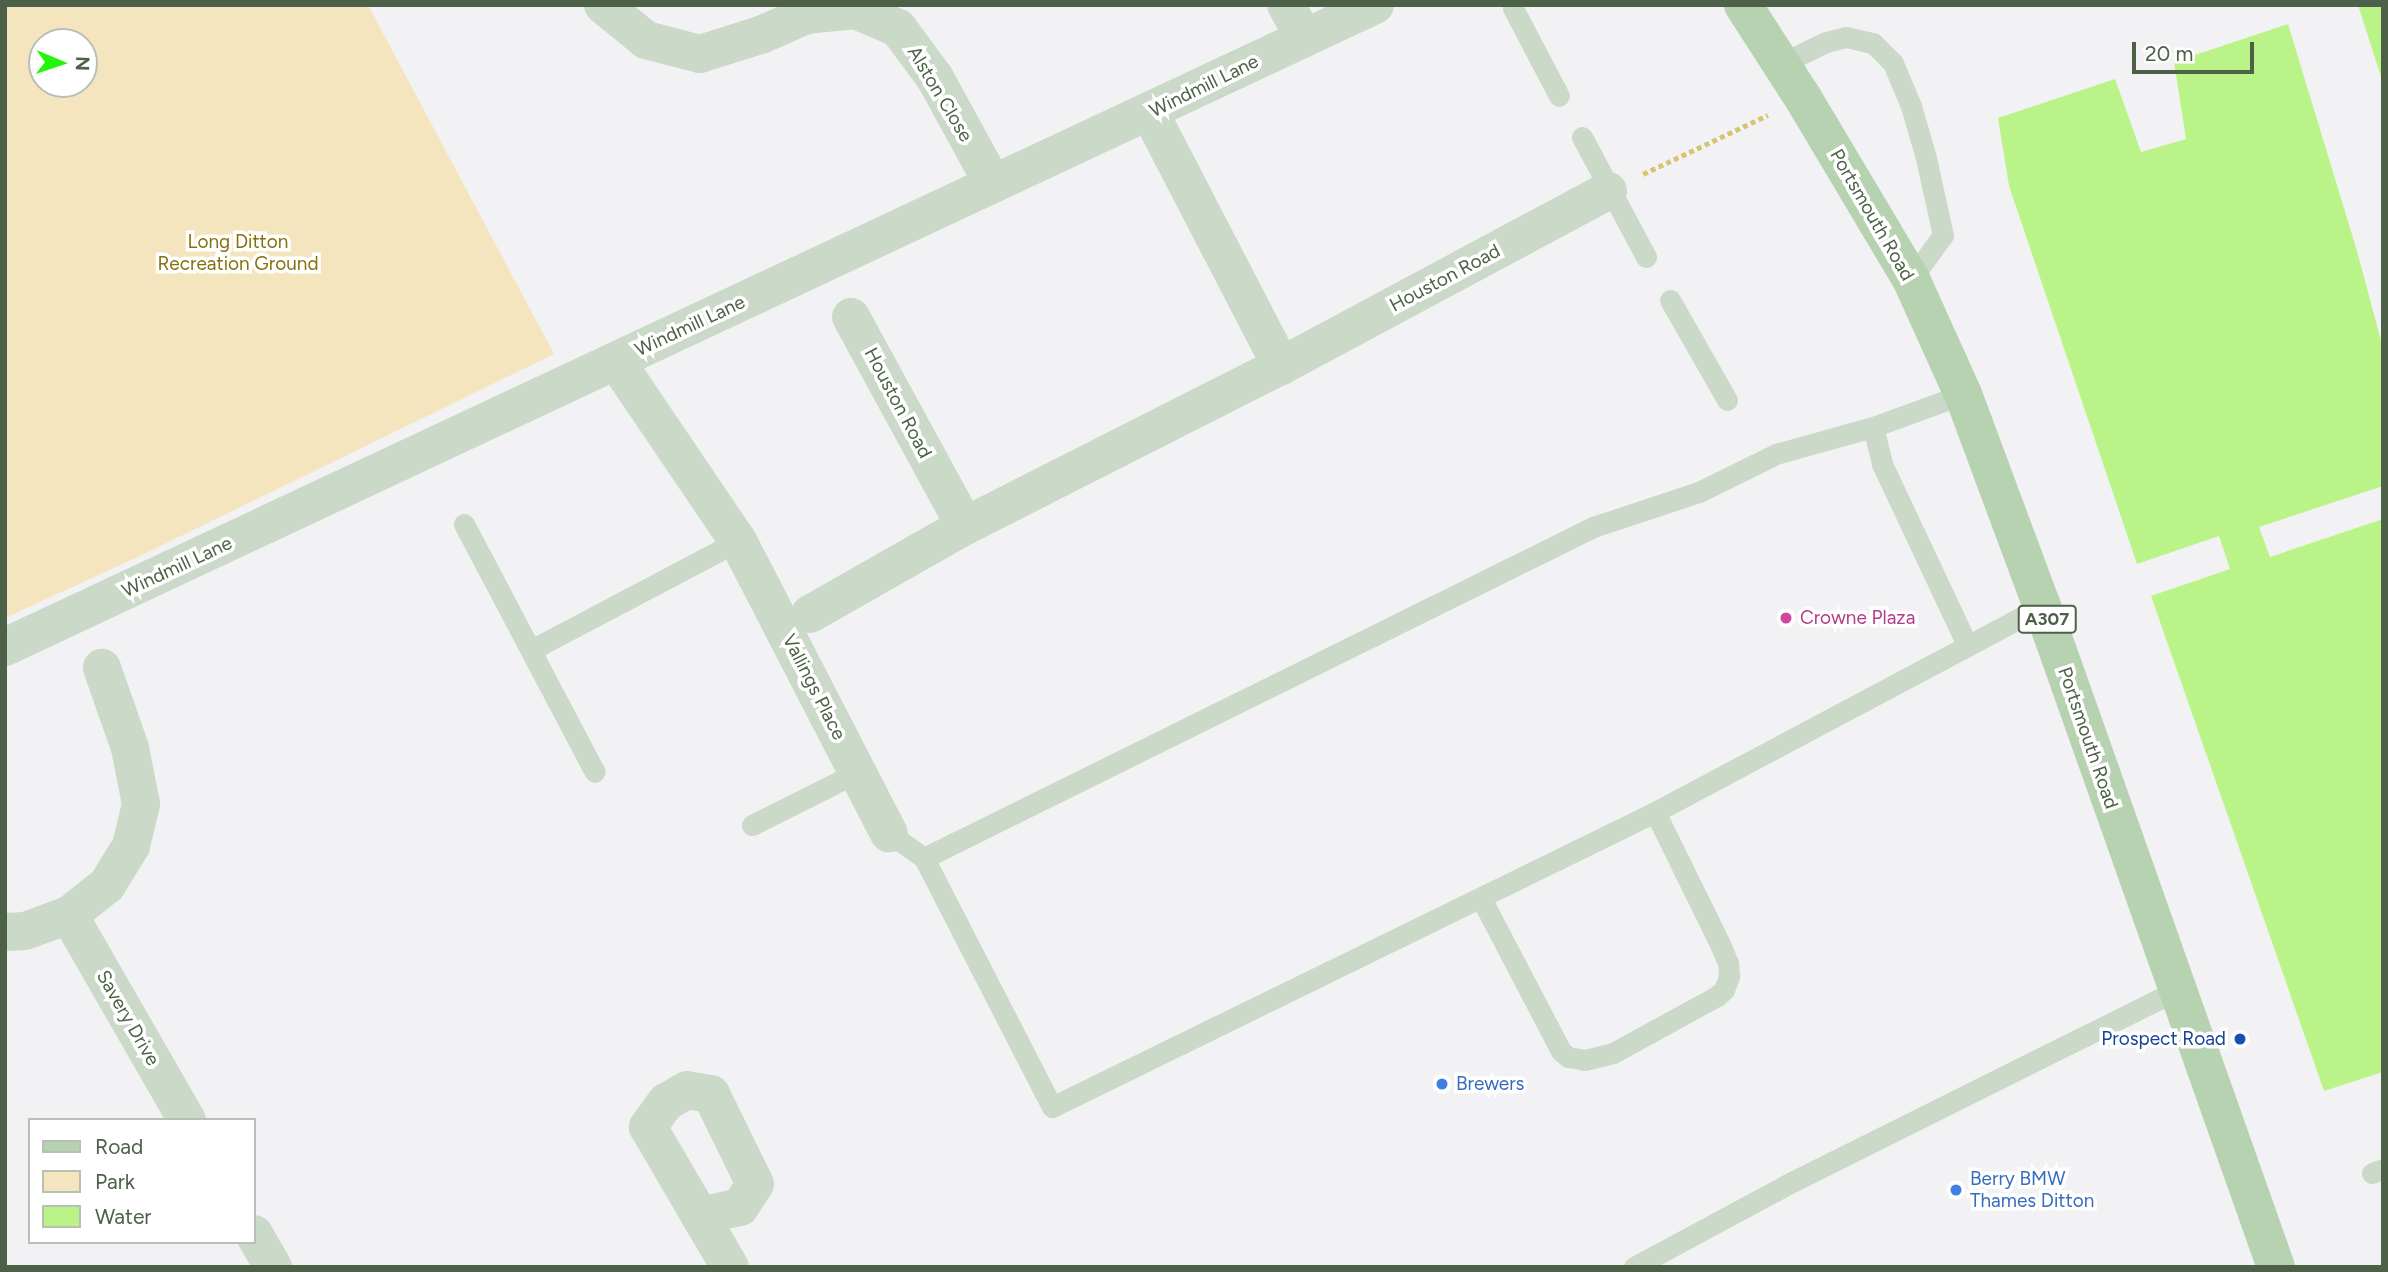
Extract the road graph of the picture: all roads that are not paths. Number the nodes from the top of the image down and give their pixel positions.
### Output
1 (604, 5) edge
2 (1375, 5) edge
3 (1743, 5) edge
4 (855, 8) edge
5 (1513, 8) dead end
6 (1295, 22) edge
7 (1782, 64) junction
8 (1559, 96) dead end
9 (1150, 113) junction
10 (1582, 136) dead end
11 (993, 184) junction
12 (1608, 191) junction
13 (1646, 257) dead end
14 (1911, 279) junction
15 (1670, 300) dead end
16 (852, 317) dead end
17 (616, 361) junction
18 (1282, 366) junction
19 (1963, 394) junction
20 (1727, 400) dead end
21 (1873, 427) junction
22 (464, 524) dead end
23 (965, 526) junction
24 (738, 541) junction
25 (2042, 606) junction
26 (810, 614) dead end
27 (1967, 645) junction
28 (5, 647) edge
29 (531, 650) junction
30 (102, 668) dead end
31 (595, 772) dead end
32 (858, 772) junction
33 (1655, 812) junction
34 (752, 825) dead end
35 (889, 833) joint
36 (924, 858) junction
37 (1482, 900) junction
38 (69, 915) junction
39 (5, 932) edge
40 (2177, 990) junction
41 (186, 1118) edge
42 (700, 1216) dead end
43 (256, 1238) edge
44 (272, 1267) edge
45 (730, 1267) edge
46 (1634, 1267) edge
47 (2276, 1267) edge

1 - 4 street, Alston Close
2 - 6 street, Windmill Lane
3 - 7 main road, Portsmouth Road / A307
4 - 11 street, Alston Close
5 - 8 lane
6 - 9 street, Windmill Lane
7 - 14 main road, Portsmouth Road / A307
7 - 14 lane
9 - 11 street, Windmill Lane
9 - 18 street
10 - 12 lane
11 - 17 street, Windmill Lane
12 - 13 lane
12 - 18 street, Houston Road
14 - 19 main road, Portsmouth Road / A307
15 - 20 lane
16 - 23 street, Houston Road
17 - 24 street, Vallings Place
17 - 28 street, Windmill Lane
18 - 23 street, Houston Road
19 - 21 lane
19 - 25 main road, Portsmouth Road / A307
21 - 27 lane
21 - 36 lane
22 - 29 lane
23 - 26 street, Houston Road
24 - 29 lane
24 - 32 street, Vallings Place
25 - 27 lane
25 - 40 main road, Portsmouth Road / A307
27 - 33 lane
29 - 31 lane
30 - 38 street
32 - 34 lane
32 - 35 street, Vallings Place
33 - 37 lane
33 - 37 lane
35 - 36 lane
36 - 37 lane
38 - 39 street
38 - 41 street, Savery Drive
40 - 46 lane
40 - 47 main road, Portsmouth Road / A307
42 - 45 street
43 - 44 street

